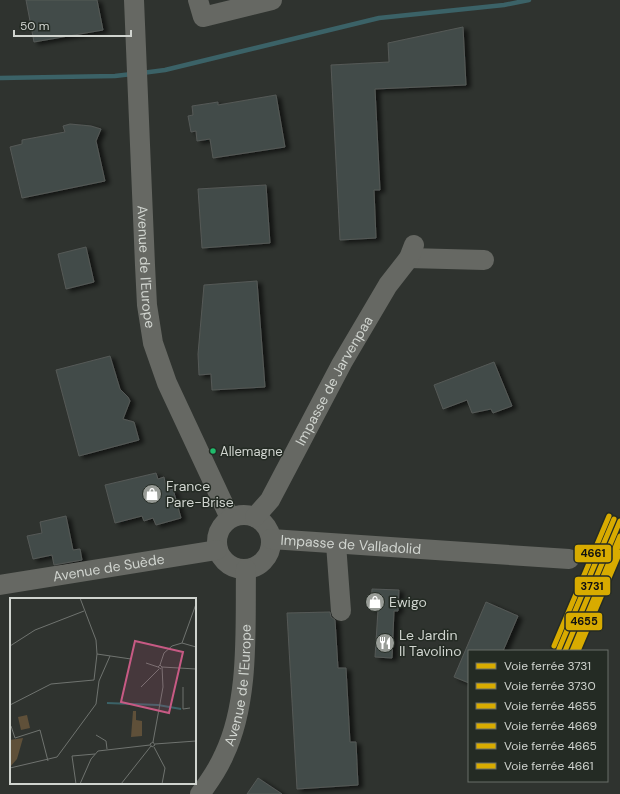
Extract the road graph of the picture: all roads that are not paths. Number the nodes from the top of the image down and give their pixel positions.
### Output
1 (134, 0) edge
2 (198, 0) edge
3 (272, 0) edge
4 (484, 260) dead end
5 (255, 517) junction
6 (230, 518) junction
7 (271, 539) junction
8 (336, 544) junction
9 (217, 550) junction
10 (568, 559) dead end
11 (246, 569) junction
12 (0, 585) edge
13 (340, 611) dead end
14 (200, 794) edge

1 - 6 street, Avenue de l'Europe
2 - 3 street
4 - 5 street, Impasse de Jarvenpaa
5 - 6 street
5 - 7 street
6 - 9 street
7 - 8 street, Impasse de Valladolid
7 - 11 street
8 - 10 street, Impasse de Valladolid
8 - 13 street
9 - 11 street
9 - 12 street, Avenue de Suède
11 - 14 street, Avenue de l'Europe

